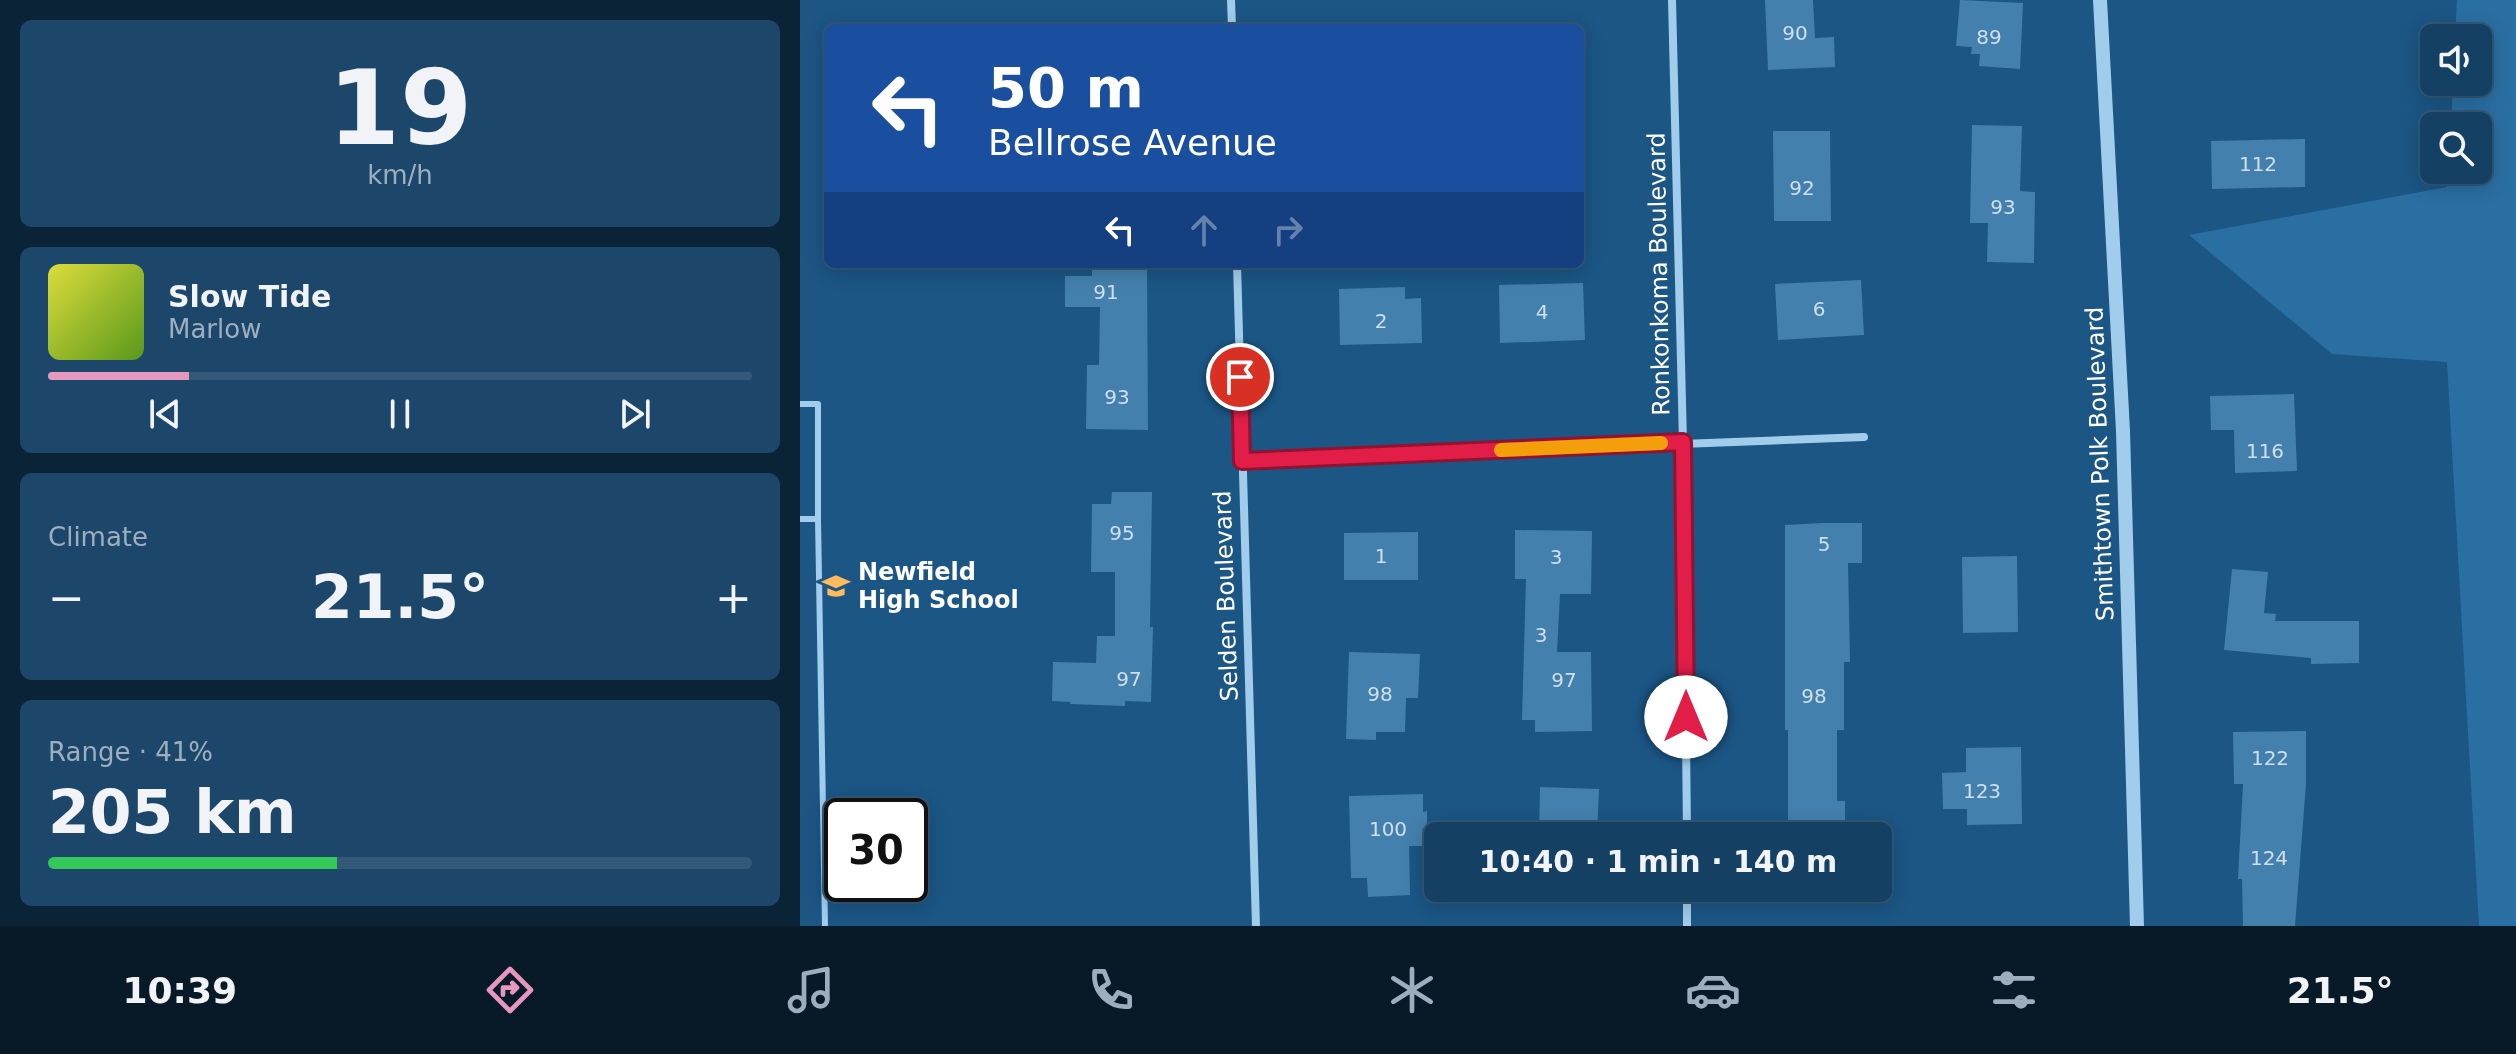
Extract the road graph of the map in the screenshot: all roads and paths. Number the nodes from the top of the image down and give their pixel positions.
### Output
1 (1231, 0) edge
2 (1672, 0) edge
3 (2100, 0) edge
4 (1232, 24) edge
5 (1237, 268) edge
6 (800, 404) edge
7 (1864, 437) dead end
8 (1683, 442) junction
9 (1242, 461) junction
10 (800, 519) edge
11 (818, 519) junction
12 (1687, 822) edge
13 (1687, 902) edge
14 (825, 926) edge
15 (1256, 926) edge
16 (1687, 926) edge
17 (2137, 926) edge

1 - 4 street
2 - 8 street, Ronkonkoma Boulevard
3 - 17 street, Smithtown Polk Boulevard
5 - 9 street, Selden Boulevard
6 - 11 lane
7 - 8 street
8 - 9 street
8 - 12 street, Ronkonkoma Boulevard
9 - 15 street, Selden Boulevard
10 - 11 lane
11 - 14 lane
13 - 16 street

